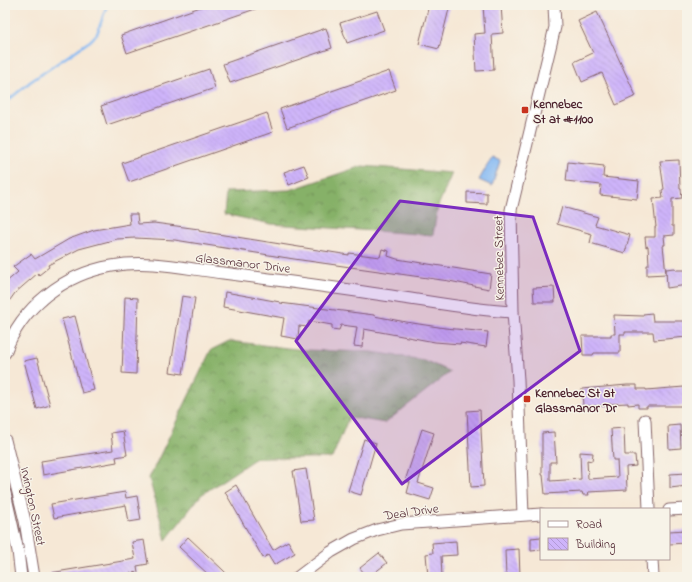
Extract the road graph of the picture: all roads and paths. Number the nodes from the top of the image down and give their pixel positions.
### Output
1 (554, 5) edge
2 (513, 312) junction
3 (5, 353) edge
4 (645, 420) dead end
5 (5, 440) edge
6 (5, 492) edge
7 (649, 508) edge
8 (687, 509) edge
9 (670, 510) edge
10 (540, 514) edge
11 (523, 515) junction
12 (652, 560) edge
13 (21, 577) edge
14 (34, 577) edge
15 (298, 577) edge
16 (653, 577) edge

1 - 2 street, Kennebec Street
2 - 3 street, Glassmanor Drive
2 - 11 street, Kennebec Street
4 - 7 street
5 - 14 street, Irvington Street
6 - 13 street, Irvington Street
8 - 9 street
10 - 11 street, Deal Drive
11 - 15 street, Deal Drive
12 - 16 street

